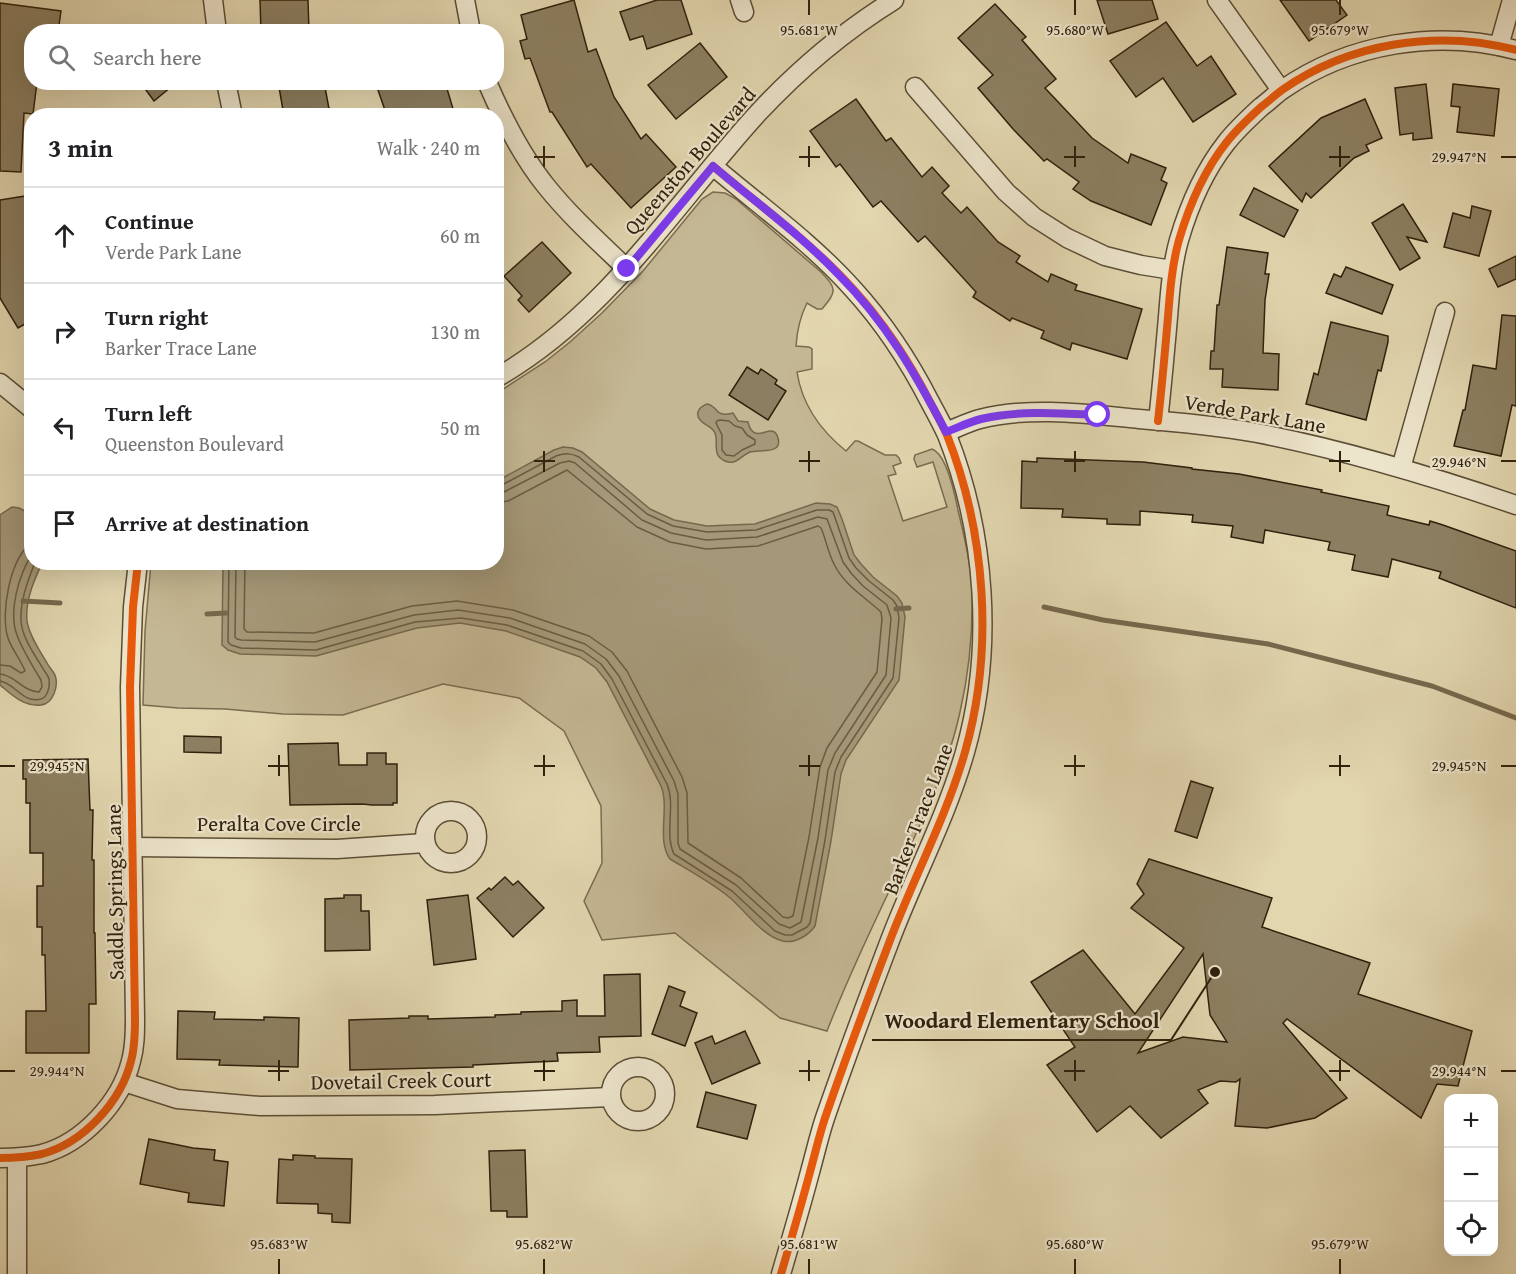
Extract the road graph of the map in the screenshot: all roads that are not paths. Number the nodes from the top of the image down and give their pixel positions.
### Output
1 (213, 0) edge
2 (465, 0) edge
3 (894, 0) edge
4 (1217, 0) edge
5 (1512, 0) edge
6 (216, 24) edge
7 (470, 24) edge
8 (1510, 49) edge
9 (915, 87) dead end
10 (227, 90) edge
11 (490, 90) edge
12 (1281, 90) junction
13 (228, 108) edge
14 (498, 108) edge
15 (504, 121) edge
16 (713, 166) junction
17 (627, 269) junction
18 (1172, 270) junction
19 (1445, 312) dead end
20 (504, 373) edge
21 (0, 383) edge
22 (24, 403) edge
23 (1158, 421) junction
24 (946, 432) junction
25 (1401, 468) junction
26 (1516, 505) edge
27 (137, 570) edge
28 (425, 843) dead end
29 (132, 847) junction
30 (124, 1082) junction
31 (610, 1097) dead end
32 (9, 1158) edge
33 (17, 1274) edge
34 (781, 1274) edge

1 - 6 street
2 - 7 street
3 - 16 street, Queenston Boulevard
4 - 12 street
5 - 8 street
8 - 12 street
9 - 18 street
10 - 13 street
11 - 14 street
12 - 18 street
15 - 17 street
16 - 17 street, Queenston Boulevard
16 - 24 street, Barker Trace Lane
17 - 20 street, Queenston Boulevard
18 - 23 street
19 - 25 street
21 - 22 street
23 - 24 street, Verde Park Lane
23 - 25 street, Verde Park Lane
24 - 34 street, Barker Trace Lane
25 - 26 street, Verde Park Lane
27 - 29 street, Saddle Springs Lane
28 - 29 street, Peralta Cove Circle
29 - 30 street, Saddle Springs Lane
30 - 31 street, Dovetail Creek Court
30 - 32 street, Saddle Springs Lane
32 - 33 street

